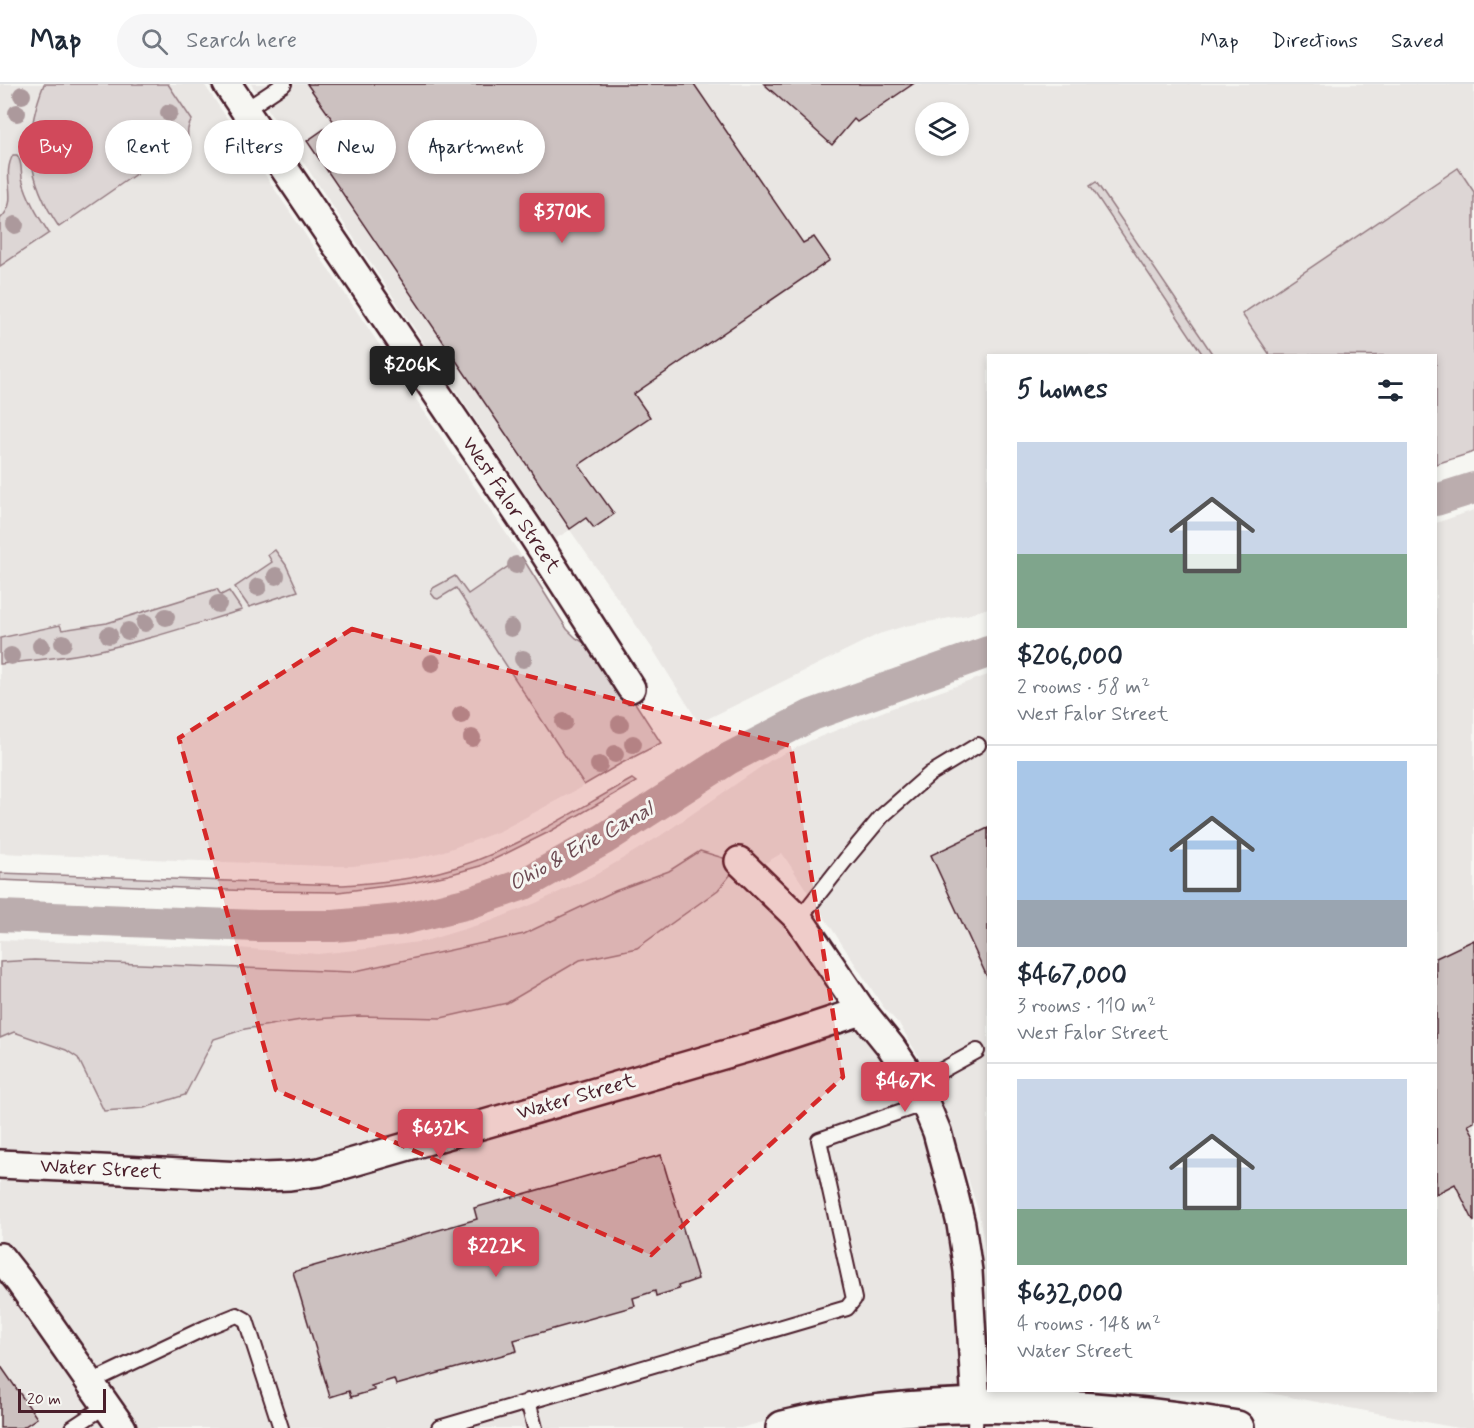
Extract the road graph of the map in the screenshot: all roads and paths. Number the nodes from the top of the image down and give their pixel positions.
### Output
1 (227, 84) edge
2 (284, 84) edge
3 (245, 110) junction
4 (631, 688) dead end
5 (978, 745) dead end
6 (739, 861) dead end
7 (799, 919) junction
8 (862, 1011) junction
9 (977, 1051) dead end
10 (920, 1094) junction
11 (0, 1164) edge
12 (0, 1257) edge
13 (91, 1382) junction
14 (528, 1401) junction
15 (107, 1405) junction
16 (976, 1416) edge
17 (1199, 1425) edge
18 (798, 1426) edge
19 (72, 1428) edge
20 (122, 1428) edge
21 (281, 1428) edge
22 (439, 1428) edge
23 (535, 1428) edge
24 (1237, 1428) edge

1 - 3 street, West Falor Street
2 - 3 lane
3 - 4 street, West Falor Street
5 - 7 lane
6 - 7 street
7 - 8 street
8 - 10 street
8 - 11 street, Water Street
9 - 10 lane
10 - 14 lane
10 - 16 street
12 - 13 street
13 - 15 street
13 - 21 lane
14 - 22 lane
14 - 23 lane
15 - 19 lane
15 - 20 street
16 - 17 main road
16 - 18 main road
17 - 24 main road

